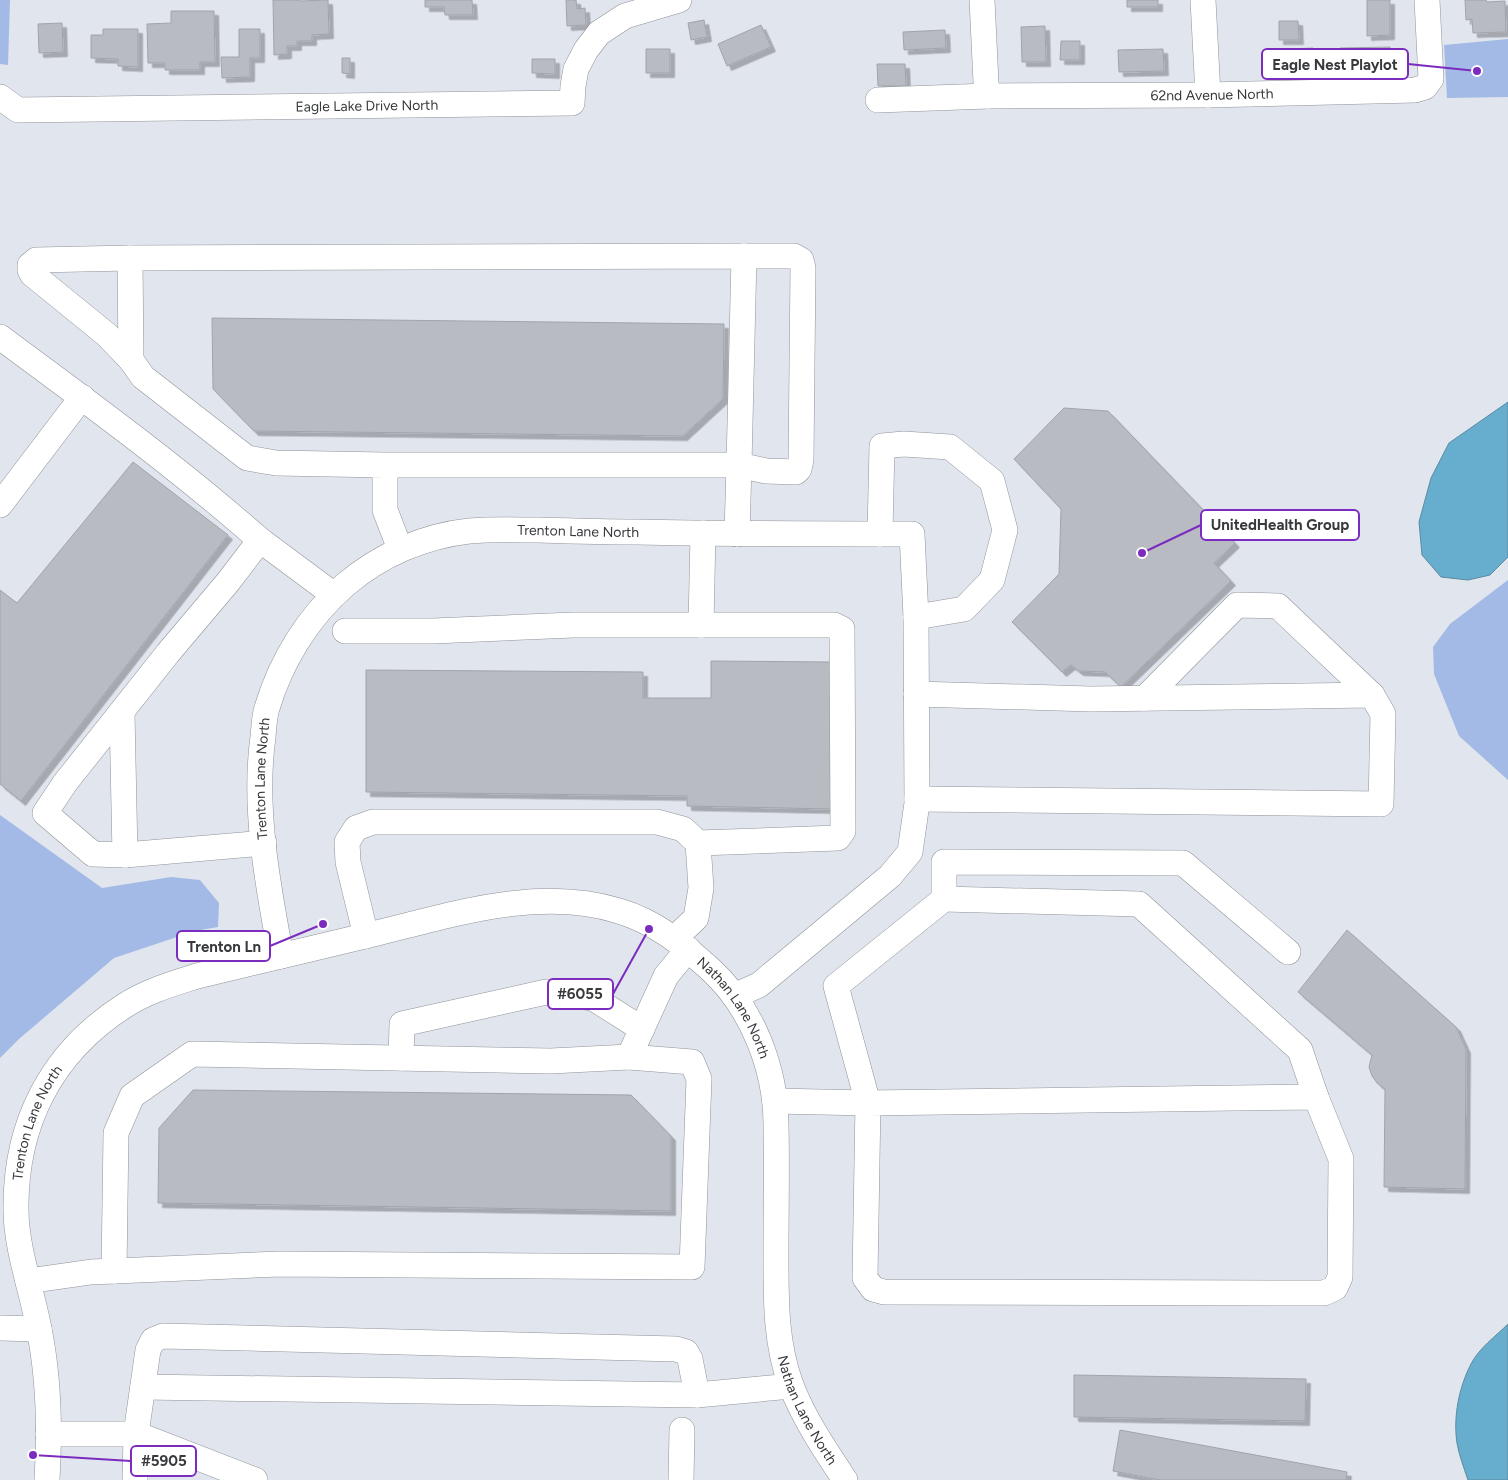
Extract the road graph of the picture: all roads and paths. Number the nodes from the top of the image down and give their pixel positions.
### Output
1 (679, 0) edge
2 (982, 0) edge
3 (1203, 0) edge
4 (1427, 0) edge
5 (1208, 94) junction
6 (988, 96) junction
7 (0, 98) edge
8 (878, 100) dead end
9 (744, 256) junction
10 (130, 258) junction
11 (0, 337) edge
12 (132, 360) junction
13 (82, 397) junction
14 (386, 465) junction
15 (739, 465) junction
16 (0, 505) edge
17 (703, 533) junction
18 (737, 534) junction
19 (880, 534) junction
20 (260, 540) junction
21 (400, 549) junction
22 (334, 595) junction
23 (916, 617) junction
24 (701, 625) junction
25 (345, 630) dead end
26 (916, 694) junction
27 (1372, 696) junction
28 (1145, 698) junction
29 (122, 713) junction
30 (917, 799) junction
31 (264, 843) junction
32 (698, 843) junction
33 (910, 852) junction
34 (125, 856) junction
35 (944, 862) junction
36 (944, 899) junction
37 (366, 936) junction
38 (682, 944) junction
39 (1288, 952) dead end
40 (281, 956) junction
41 (734, 996) junction
42 (642, 1029) junction
43 (629, 1057) junction
44 (401, 1058) junction
45 (1316, 1097) junction
46 (775, 1101) junction
47 (868, 1103) junction
48 (114, 1271) junction
49 (28, 1281) junction
50 (0, 1328) edge
51 (39, 1329) junction
52 (791, 1386) junction
53 (143, 1387) junction
54 (697, 1395) junction
55 (682, 1430) dead end
56 (48, 1434) junction
57 (136, 1434) junction
58 (47, 1480) edge
59 (135, 1480) edge
60 (256, 1480) edge
61 (681, 1480) edge
62 (845, 1480) edge

1 - 7 street, Eagle Lake Drive North
2 - 6 street
3 - 5 street
4 - 5 street, 62nd Avenue North
5 - 6 street, 62nd Avenue North
6 - 8 street, 62nd Avenue North
9 - 10 street
9 - 15 street
9 - 15 street
10 - 12 street
10 - 12 street
11 - 13 street
12 - 14 street
13 - 16 street
13 - 20 street
14 - 15 street
14 - 21 street
15 - 18 street
17 - 18 street, Trenton Lane North
17 - 21 street, Trenton Lane North
17 - 24 street
18 - 19 street, Trenton Lane North
19 - 23 street, Trenton Lane North
19 - 23 street
20 - 22 street
20 - 29 street
21 - 22 street, Trenton Lane North
22 - 31 street, Trenton Lane North
23 - 26 street
24 - 25 street
24 - 32 street
26 - 28 street
26 - 30 street
27 - 28 street
27 - 28 street
27 - 30 street
29 - 34 street
29 - 34 street
30 - 33 street
31 - 34 street
31 - 40 street, Trenton Lane North
32 - 37 street
32 - 38 street
33 - 35 street
33 - 41 street
35 - 36 street
35 - 39 street
36 - 45 street
36 - 47 street
37 - 38 street, Nathan Lane North
37 - 40 street, Nathan Lane North
38 - 41 street, Nathan Lane North
38 - 42 street
40 - 49 street, Trenton Lane North
41 - 46 street, Nathan Lane North
42 - 43 street
42 - 44 street
43 - 44 street
43 - 48 street
44 - 48 street
45 - 47 street
45 - 47 street
46 - 47 street
46 - 52 street, Nathan Lane North
48 - 49 street
49 - 51 street, Trenton Lane North
50 - 51 street
51 - 56 street, Trenton Lane North
52 - 54 street
52 - 62 street, Nathan Lane North
53 - 54 street
53 - 54 street
53 - 57 street
55 - 61 street
56 - 57 street
56 - 58 street, Trenton Lane North
57 - 59 street
57 - 60 street

